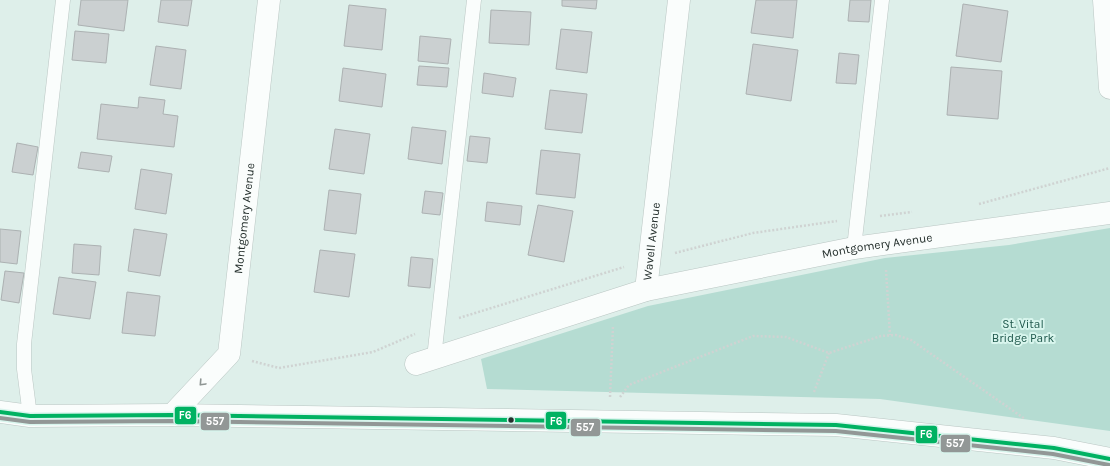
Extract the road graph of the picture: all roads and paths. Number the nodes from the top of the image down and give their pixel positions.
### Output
1 (63, 0) edge
2 (269, 0) edge
3 (474, 0) edge
4 (679, 0) edge
5 (882, 0) edge
6 (1104, 0) edge
7 (1110, 88) edge
8 (1110, 214) edge
9 (884, 215) dead end
10 (885, 244) junction
11 (854, 248) junction
12 (614, 270) dead end
13 (646, 290) junction
14 (614, 300) junction
15 (890, 335) junction
16 (829, 353) junction
17 (425, 361) joint
18 (814, 392) dead end
19 (620, 397) dead end
20 (610, 400) dead end
21 (0, 412) edge
22 (172, 415) junction
23 (30, 416) junction
24 (1030, 422) dead end
25 (1110, 459) edge

1 - 23 lane
2 -> 22 street, Montgomery Avenue
3 - 17 lane
4 - 13 street, Wavell Avenue
5 - 11 lane
6 - 7 street
8 - 10 street, Montgomery Avenue
9 - 10 path
10 - 11 street, Montgomery Avenue
10 - 15 path
11 - 13 street, Montgomery Avenue
12 - 14 path
13 - 14 street, Wavell Avenue
14 - 17 street, Wavell Avenue
14 - 20 path
15 - 16 path
15 - 24 path
16 - 18 path
16 - 19 path
21 - 23 street
22 - 23 street
22 - 25 street

